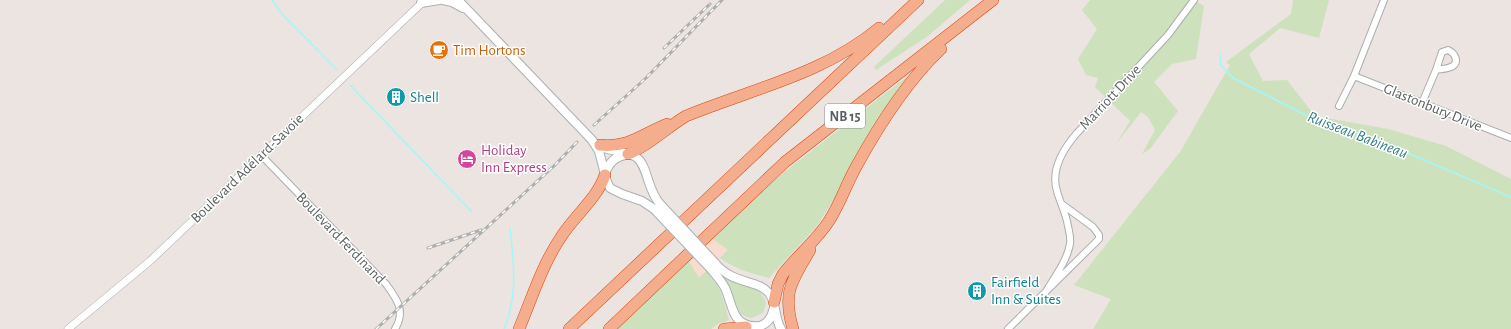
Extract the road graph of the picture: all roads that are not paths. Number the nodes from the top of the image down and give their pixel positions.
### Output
1 (439, 0) edge
2 (443, 0) edge
3 (458, 0) edge
4 (465, 0) edge
5 (912, 0) edge
6 (918, 0) edge
7 (994, 0) edge
8 (1194, 0) edge
9 (1384, 0) edge
10 (423, 1) edge
11 (469, 11) junction
12 (1436, 70) dead end
13 (1354, 76) junction
14 (1422, 103) junction
15 (1339, 106) dead end
16 (686, 116) junction
17 (1510, 136) edge
18 (596, 142) junction
19 (628, 154) junction
20 (261, 155) junction
21 (605, 175) junction
22 (1064, 205) junction
23 (657, 207) junction
24 (819, 234) junction
25 (713, 265) junction
26 (1045, 293) junction
27 (774, 304) junction
28 (750, 328) edge
29 (69, 329) edge
30 (395, 329) edge
31 (519, 329) edge
32 (569, 329) edge
33 (609, 329) edge
34 (724, 329) edge
35 (781, 329) edge
36 (793, 329) edge
37 (1008, 329) edge

1 - 10 main road
2 - 11 main road
3 - 11 main road
4 - 11 main road
5 - 16 highway
6 - 32 highway, NB 15
7 - 24 highway
7 - 33 highway, NB 15
8 - 22 street, Marriott Drive
9 - 13 street
10 - 20 street, Boulevard Adélard-Savoie
11 - 18 main road
12 - 14 street
13 - 14 street, Glastonbury Drive
13 - 15 street
14 - 17 street, Glastonbury Drive
16 - 18 highway
16 - 19 highway
18 - 19 main road
18 - 21 main road
19 - 21 main road
19 - 23 main road
20 - 29 street, Boulevard Adélard-Savoie
20 - 30 street, Boulevard Ferdinand
21 - 23 main road
21 - 31 highway
22 - 26 street, Marriott Drive
22 - 26 street, Marriott Drive
23 - 25 main road, bridge
24 - 27 highway
24 - 36 highway
25 - 27 main road
25 - 28 main road
26 - 37 street, Marriott Drive
27 - 28 main road
27 - 35 main road
28 - 34 highway

